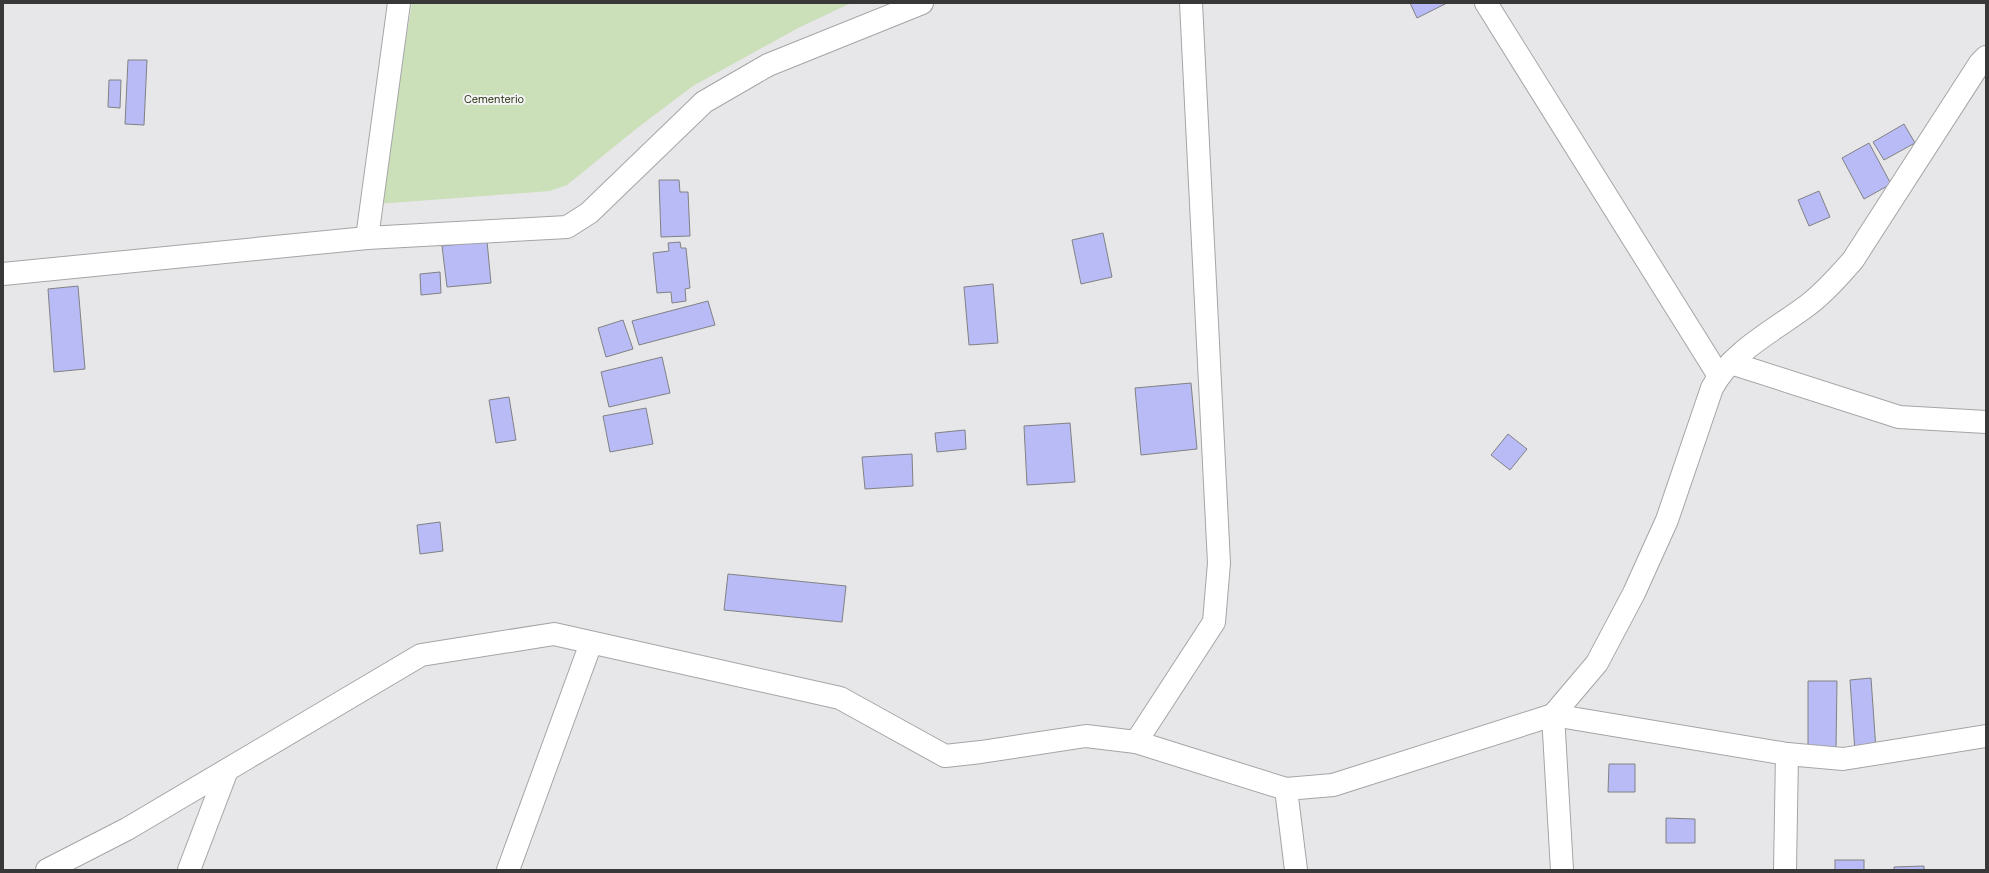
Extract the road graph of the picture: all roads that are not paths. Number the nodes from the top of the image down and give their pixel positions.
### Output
1 (399, 3) edge
2 (922, 3) edge
3 (1191, 3) edge
4 (1486, 3) edge
5 (1986, 57) edge
6 (367, 238) junction
7 (3, 274) edge
8 (1725, 369) junction
9 (1986, 422) edge
10 (591, 643) junction
11 (1553, 715) junction
12 (1986, 736) edge
13 (1136, 742) junction
14 (1787, 754) junction
15 (227, 770) junction
16 (1286, 789) junction
17 (47, 870) edge
18 (188, 870) edge
19 (508, 870) edge
20 (1296, 870) edge
21 (1562, 870) edge
22 (1785, 870) edge

1 - 6 street
2 - 6 street
3 - 13 street
4 - 8 street
5 - 8 street
6 - 7 street
8 - 9 street
8 - 11 street
10 - 13 street
10 - 15 street
10 - 19 street
11 - 14 street
11 - 16 street
11 - 21 street
12 - 14 street
13 - 16 street
14 - 22 street
15 - 17 street
15 - 18 street
16 - 20 street

